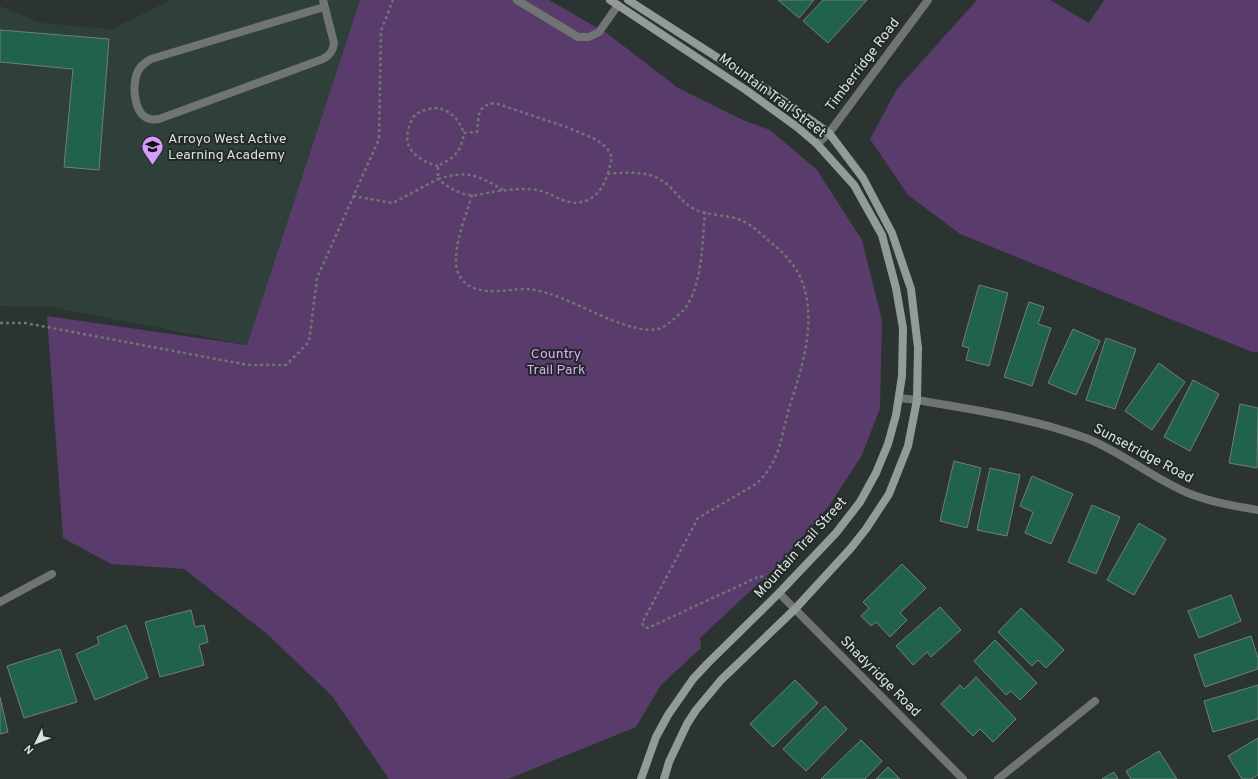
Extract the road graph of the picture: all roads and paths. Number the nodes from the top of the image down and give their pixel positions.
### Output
1 (393, 0) edge
2 (518, 0) edge
3 (610, 0) edge
4 (628, 0) edge
5 (928, 0) edge
6 (324, 3) edge
7 (618, 5) junction
8 (464, 133) junction
9 (828, 133) junction
10 (817, 144) junction
11 (438, 166) junction
12 (608, 174) junction
13 (438, 179) junction
14 (503, 190) junction
15 (472, 195) junction
16 (353, 196) junction
17 (705, 212) junction
18 (0, 323) edge
19 (899, 398) junction
20 (917, 400) junction
21 (1258, 510) edge
22 (52, 574) dead end
23 (779, 593) junction
24 (0, 602) edge
25 (795, 609) junction
26 (1095, 701) dead end
27 (641, 779) edge
28 (664, 779) edge
29 (962, 779) edge
30 (998, 779) edge

1 - 16 path
2 - 7 street
3 - 7 street, Mountain Trail Street
4 - 9 street, Mountain Trail Street
5 - 9 street, Timberridge Road
6 - 6 street
7 - 10 street, Mountain Trail Street
8 - 11 path
8 - 11 path
8 - 12 path
9 - 10 street, Timberridge Road
9 - 20 street, Mountain Trail Street
10 - 19 street, Mountain Trail Street
11 - 13 path
12 - 14 path
12 - 17 path
13 - 14 path
13 - 15 path
13 - 16 path
14 - 15 path
15 - 17 path
16 - 18 path
17 - 23 path
19 - 20 street, Sunsetridge Road
19 - 23 street, Mountain Trail Street
20 - 21 street, Sunsetridge Road
20 - 25 street, Mountain Trail Street
22 - 24 street
23 - 25 street, Shadyridge Road
23 - 27 street, Mountain Trail Street
25 - 28 street, Mountain Trail Street
25 - 29 street, Shadyridge Road
26 - 30 street

